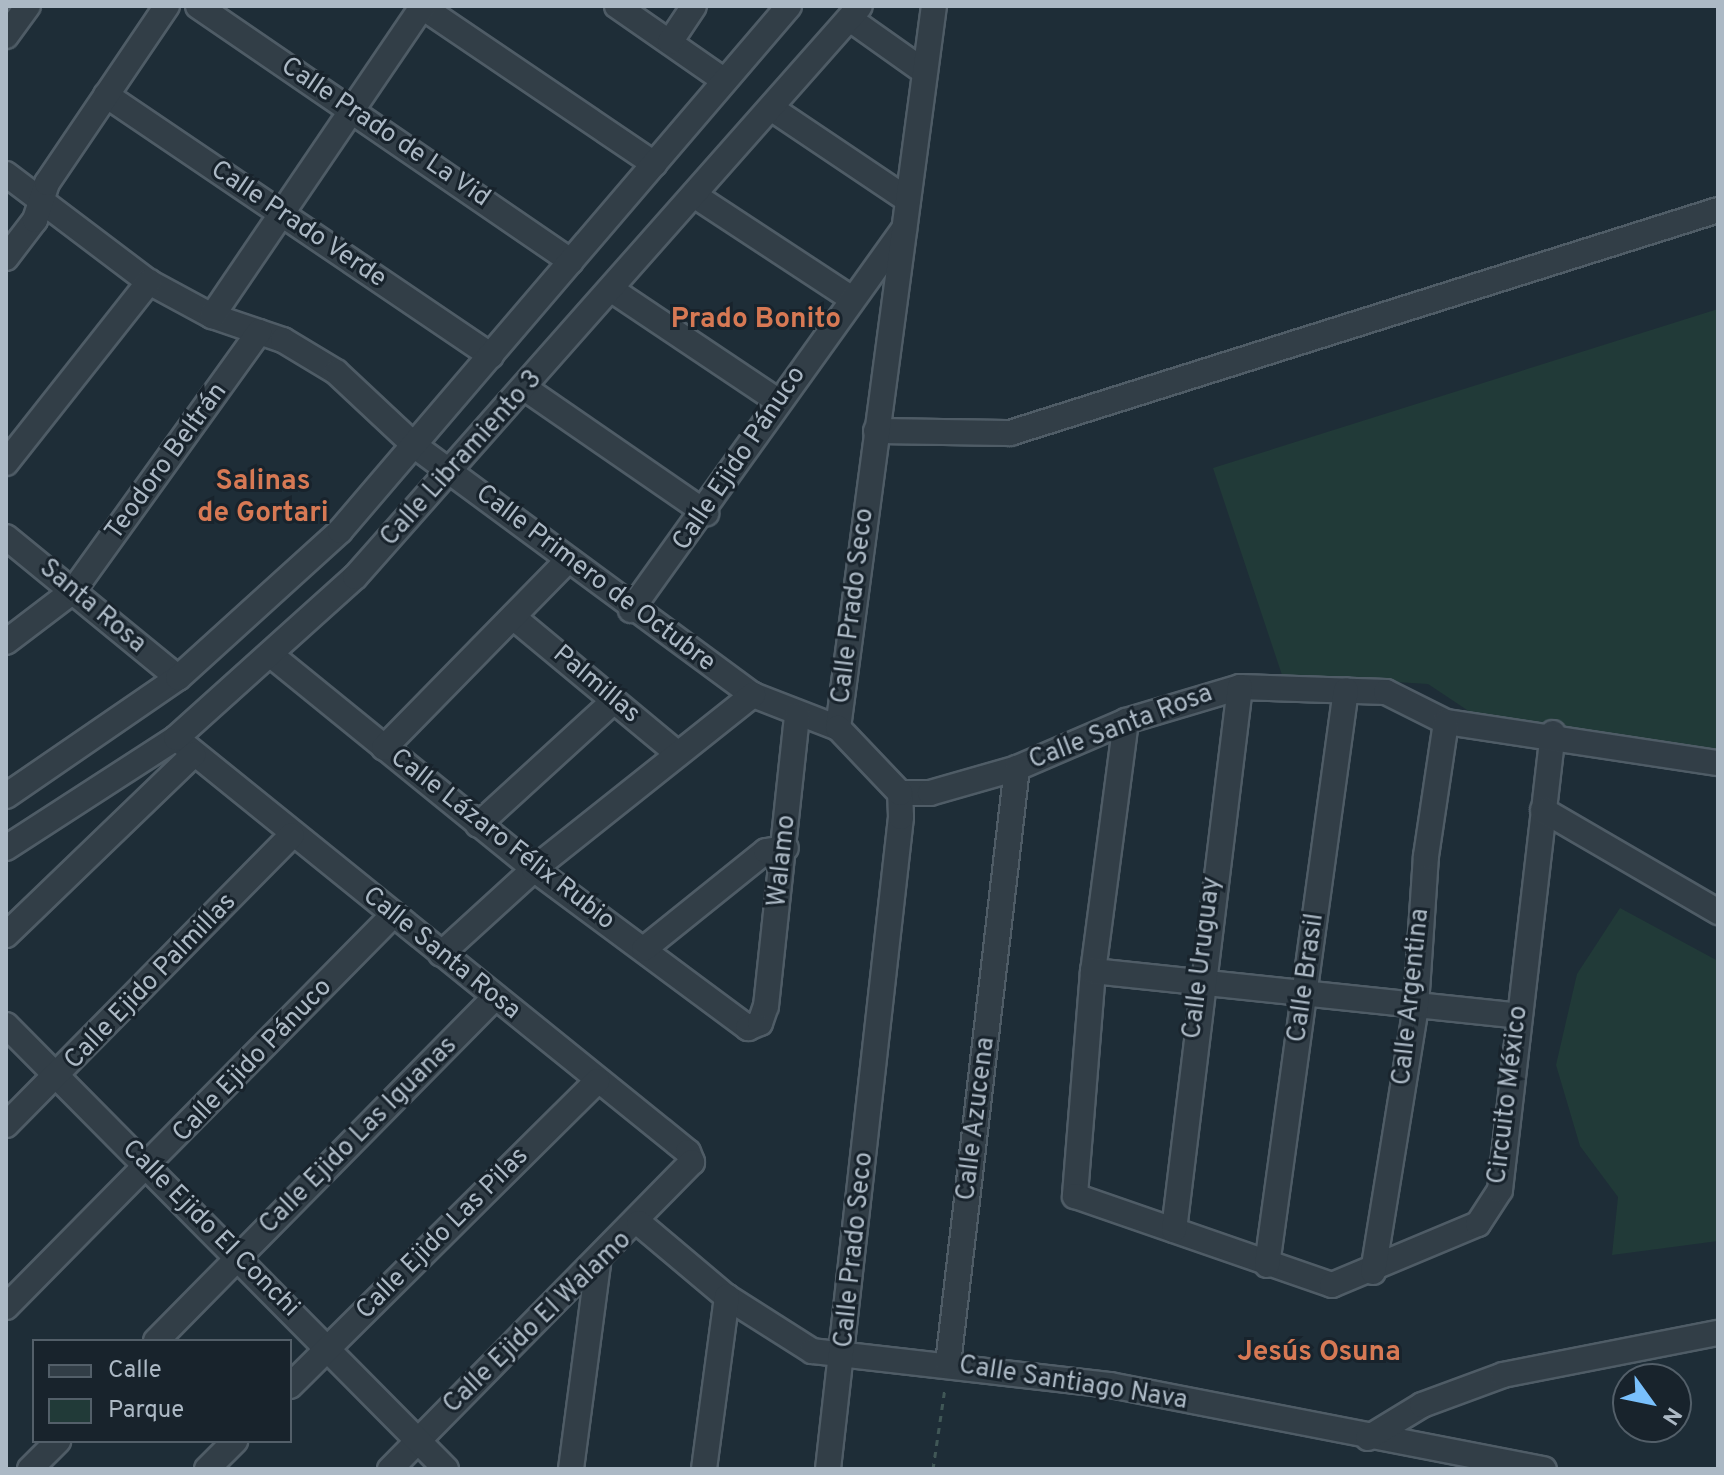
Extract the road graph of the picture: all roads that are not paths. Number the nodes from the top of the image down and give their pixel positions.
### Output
1 (28, 6) edge
2 (167, 6) edge
3 (198, 6) edge
4 (422, 6) edge
5 (617, 6) edge
6 (694, 6) edge
7 (789, 6) edge
8 (934, 6) edge
9 (855, 12) edge
10 (6, 36) edge
11 (670, 42) junction
12 (922, 70) junction
13 (725, 81) junction
14 (106, 95) junction
15 (771, 108) junction
16 (353, 110) junction
17 (654, 164) junction
18 (6, 174) edge
19 (694, 195) junction
20 (908, 200) junction
21 (44, 203) junction
22 (1718, 210) edge
23 (281, 214) junction
24 (904, 229) junction
25 (6, 258) edge
26 (571, 261) junction
27 (149, 282) junction
28 (612, 290) junction
29 (849, 297) junction
30 (212, 316) junction
31 (259, 332) junction
32 (491, 356) junction
33 (526, 389) junction
34 (779, 402) junction
35 (876, 431) junction
36 (415, 446) junction
37 (6, 463) edge
38 (454, 473) junction
39 (706, 513) junction
40 (6, 537) edge
41 (568, 560) junction
42 (73, 591) junction
43 (631, 610) junction
44 (513, 617) junction
45 (6, 642) edge
46 (271, 655) junction
47 (178, 678) junction
48 (1240, 687) junction
49 (1346, 690) junction
50 (753, 695) junction
51 (614, 701) junction
52 (797, 716) junction
53 (1126, 721) junction
54 (1446, 722) junction
55 (838, 728) junction
56 (1553, 733) junction
57 (176, 738) junction
58 (384, 748) junction
59 (678, 754) junction
60 (193, 755) junction
61 (1718, 763) edge
62 (1017, 768) junction
63 (900, 793) junction
64 (6, 796) edge
65 (1543, 810) junction
66 (478, 825) junction
67 (292, 835) junction
68 (6, 848) edge
69 (786, 848) junction
70 (534, 869) junction
71 (1718, 912) edge
72 (394, 914) junction
73 (6, 935) edge
74 (644, 949) junction
75 (441, 954) junction
76 (1093, 971) junction
77 (1198, 984) junction
78 (1304, 997) junction
79 (494, 998) junction
80 (1416, 1006) junction
81 (1519, 1016) junction
82 (737, 1020) joint
83 (6, 1025) edge
84 (58, 1078) junction
85 (597, 1081) junction
86 (6, 1125) edge
87 (147, 1168) junction
88 (686, 1175) joint
89 (639, 1223) junction
90 (1174, 1230) junction
91 (239, 1257) junction
92 (598, 1264) junction
93 (1267, 1265) junction
94 (1373, 1272) junction
95 (727, 1297) junction
96 (6, 1307) edge
97 (1718, 1333) edge
98 (158, 1339) edge
99 (329, 1347) junction
100 (844, 1355) junction
101 (948, 1364) junction
102 (292, 1384) edge
103 (1368, 1438) junction
104 (418, 1441) junction
105 (56, 1443) edge
106 (233, 1443) edge
107 (30, 1469) edge
108 (207, 1469) edge
109 (390, 1469) edge
110 (446, 1469) edge
111 (571, 1469) edge
112 (704, 1469) edge
113 (828, 1469) edge
114 (1544, 1469) edge

1 - 10 street
2 - 14 street
3 - 16 street, Calle Prado de La Vid
4 - 16 street
4 - 17 street
5 - 11 street
6 - 11 street
7 - 13 street, Calle Libramiento 3
8 - 12 street, Calle Prado Seco
9 - 12 street
9 - 15 street, Calle Libramiento 3
11 - 13 street
12 - 20 street, Calle Prado Seco
13 - 17 street, Calle Libramiento 3
14 - 21 street
14 - 23 street, Calle Prado Verde
15 - 19 street, Calle Libramiento 3
15 - 20 street
16 - 23 street
16 - 26 street, Calle Prado de La Vid
17 - 26 street, Calle Libramiento 3
18 - 21 street, Calle Primero de Octubre
19 - 28 street, Calle Libramiento 3
19 - 29 street
20 - 24 street, Calle Prado Seco
21 - 25 street
21 - 27 street, Calle Primero de Octubre
22 - 35 street
23 - 30 street
23 - 32 street, Calle Prado Verde
24 - 29 street, Calle Ejido Pánuco
24 - 35 street, Calle Prado Seco
26 - 32 street, Calle Libramiento 3
27 - 30 street, Calle Primero de Octubre
27 - 37 street
28 - 33 street, Calle Libramiento 3
28 - 34 street
29 - 34 street, Calle Ejido Pánuco
30 - 31 street, Calle Primero de Octubre
31 - 36 street, Calle Primero de Octubre
31 - 42 street, Teodoro Beltrán
32 - 36 street, Calle Libramiento 3
33 - 38 street, Calle Libramiento 3
33 - 39 street
34 - 39 street, Calle Ejido Pánuco
35 - 55 street, Calle Prado Seco
36 - 38 street, Calle Primero de Octubre
36 - 47 street, Calle Libramiento 3
38 - 41 street, Calle Primero de Octubre
38 - 46 street, Calle Libramiento 3
39 - 43 street, Calle Ejido Pánuco
40 - 42 street, Santa Rosa
41 - 43 street, Calle Primero de Octubre
41 - 44 street
42 - 45 street, Teodoro Beltrán
42 - 47 street, Santa Rosa
43 - 50 street, Calle Primero de Octubre
44 - 51 street, Palmillas
44 - 58 street
46 - 57 street, Calle Libramiento 3
46 - 58 street, Calle Lázaro Félix Rubio
47 - 64 street, Calle Libramiento 3
48 - 49 street, Calle Santa Rosa
48 - 53 street, Calle Santa Rosa
48 - 77 street, Calle Uruguay
49 - 54 street, Calle Santa Rosa
49 - 78 street, Calle Brasil
50 - 52 street, Calle Primero de Octubre
50 - 59 street
51 - 59 street, Palmillas
51 - 66 street
52 - 55 street, Calle Primero de Octubre
52 - 69 street, Walamo
53 - 62 street, Calle Santa Rosa
53 - 76 street
54 - 56 street, Calle Santa Rosa
54 - 80 street, Calle Argentina
55 - 63 street, Calle Prado Seco
56 - 61 street, Calle Santa Rosa
56 - 65 street, Circuito México
57 - 60 street, Calle Santa Rosa
57 - 68 street, Calle Libramiento 3
58 - 66 street, Calle Lázaro Félix Rubio
59 - 70 street
60 - 67 street, Calle Santa Rosa
60 - 73 street
62 - 63 street, Calle Santa Rosa
62 - 101 street, Calle Azucena
63 - 100 street, Calle Prado Seco
65 - 71 street
65 - 81 street, Circuito México
66 - 70 street, Calle Lázaro Félix Rubio
67 - 72 street, Calle Santa Rosa
67 - 84 street, Calle Ejido Palmillas
69 - 74 street
69 - 82 street, Walamo
70 - 74 street, Calle Lázaro Félix Rubio
70 - 75 street
72 - 75 street, Calle Santa Rosa
72 - 87 street, Calle Ejido Pánuco
74 - 82 street, Calle Lázaro Félix Rubio
75 - 79 street, Calle Santa Rosa
76 - 77 street
76 - 90 street, Circuito México
77 - 78 street
77 - 90 street, Calle Uruguay
78 - 80 street
78 - 93 street, Calle Brasil
79 - 85 street, Calle Santa Rosa
79 - 91 street, Calle Ejido Las Iguanas
80 - 81 street
80 - 94 street, Calle Argentina
81 - 94 street, Circuito México
83 - 84 street, Calle Ejido El Conchi
84 - 86 street, Calle Ejido Palmillas
84 - 87 street, Calle Ejido El Conchi
85 - 88 street, Calle Santa Rosa
85 - 99 street, Calle Ejido Las Pilas
87 - 91 street, Calle Ejido El Conchi
87 - 96 street, Calle Ejido Pánuco
88 - 89 street, Calle Ejido El Walamo
89 - 92 street, Calle Ejido El Walamo
89 - 95 street, Calle Santiago Nava
90 - 93 street, Circuito México
91 - 98 street, Calle Ejido Las Iguanas
91 - 99 street, Calle Ejido El Conchi
92 - 104 street, Calle Ejido El Walamo
92 - 111 street
93 - 94 street, Circuito México
95 - 100 street, Calle Santiago Nava
95 - 112 street
97 - 103 street
99 - 102 street, Calle Ejido Las Pilas
99 - 104 street, Calle Ejido El Conchi
100 - 101 street, Calle Santiago Nava
100 - 113 street, Calle Prado Seco
101 - 103 street, Calle Santiago Nava
103 - 114 street, Calle Santiago Nava
104 - 109 street, Calle Ejido El Walamo
104 - 110 street, Calle Ejido El Conchi
105 - 107 street
106 - 108 street

